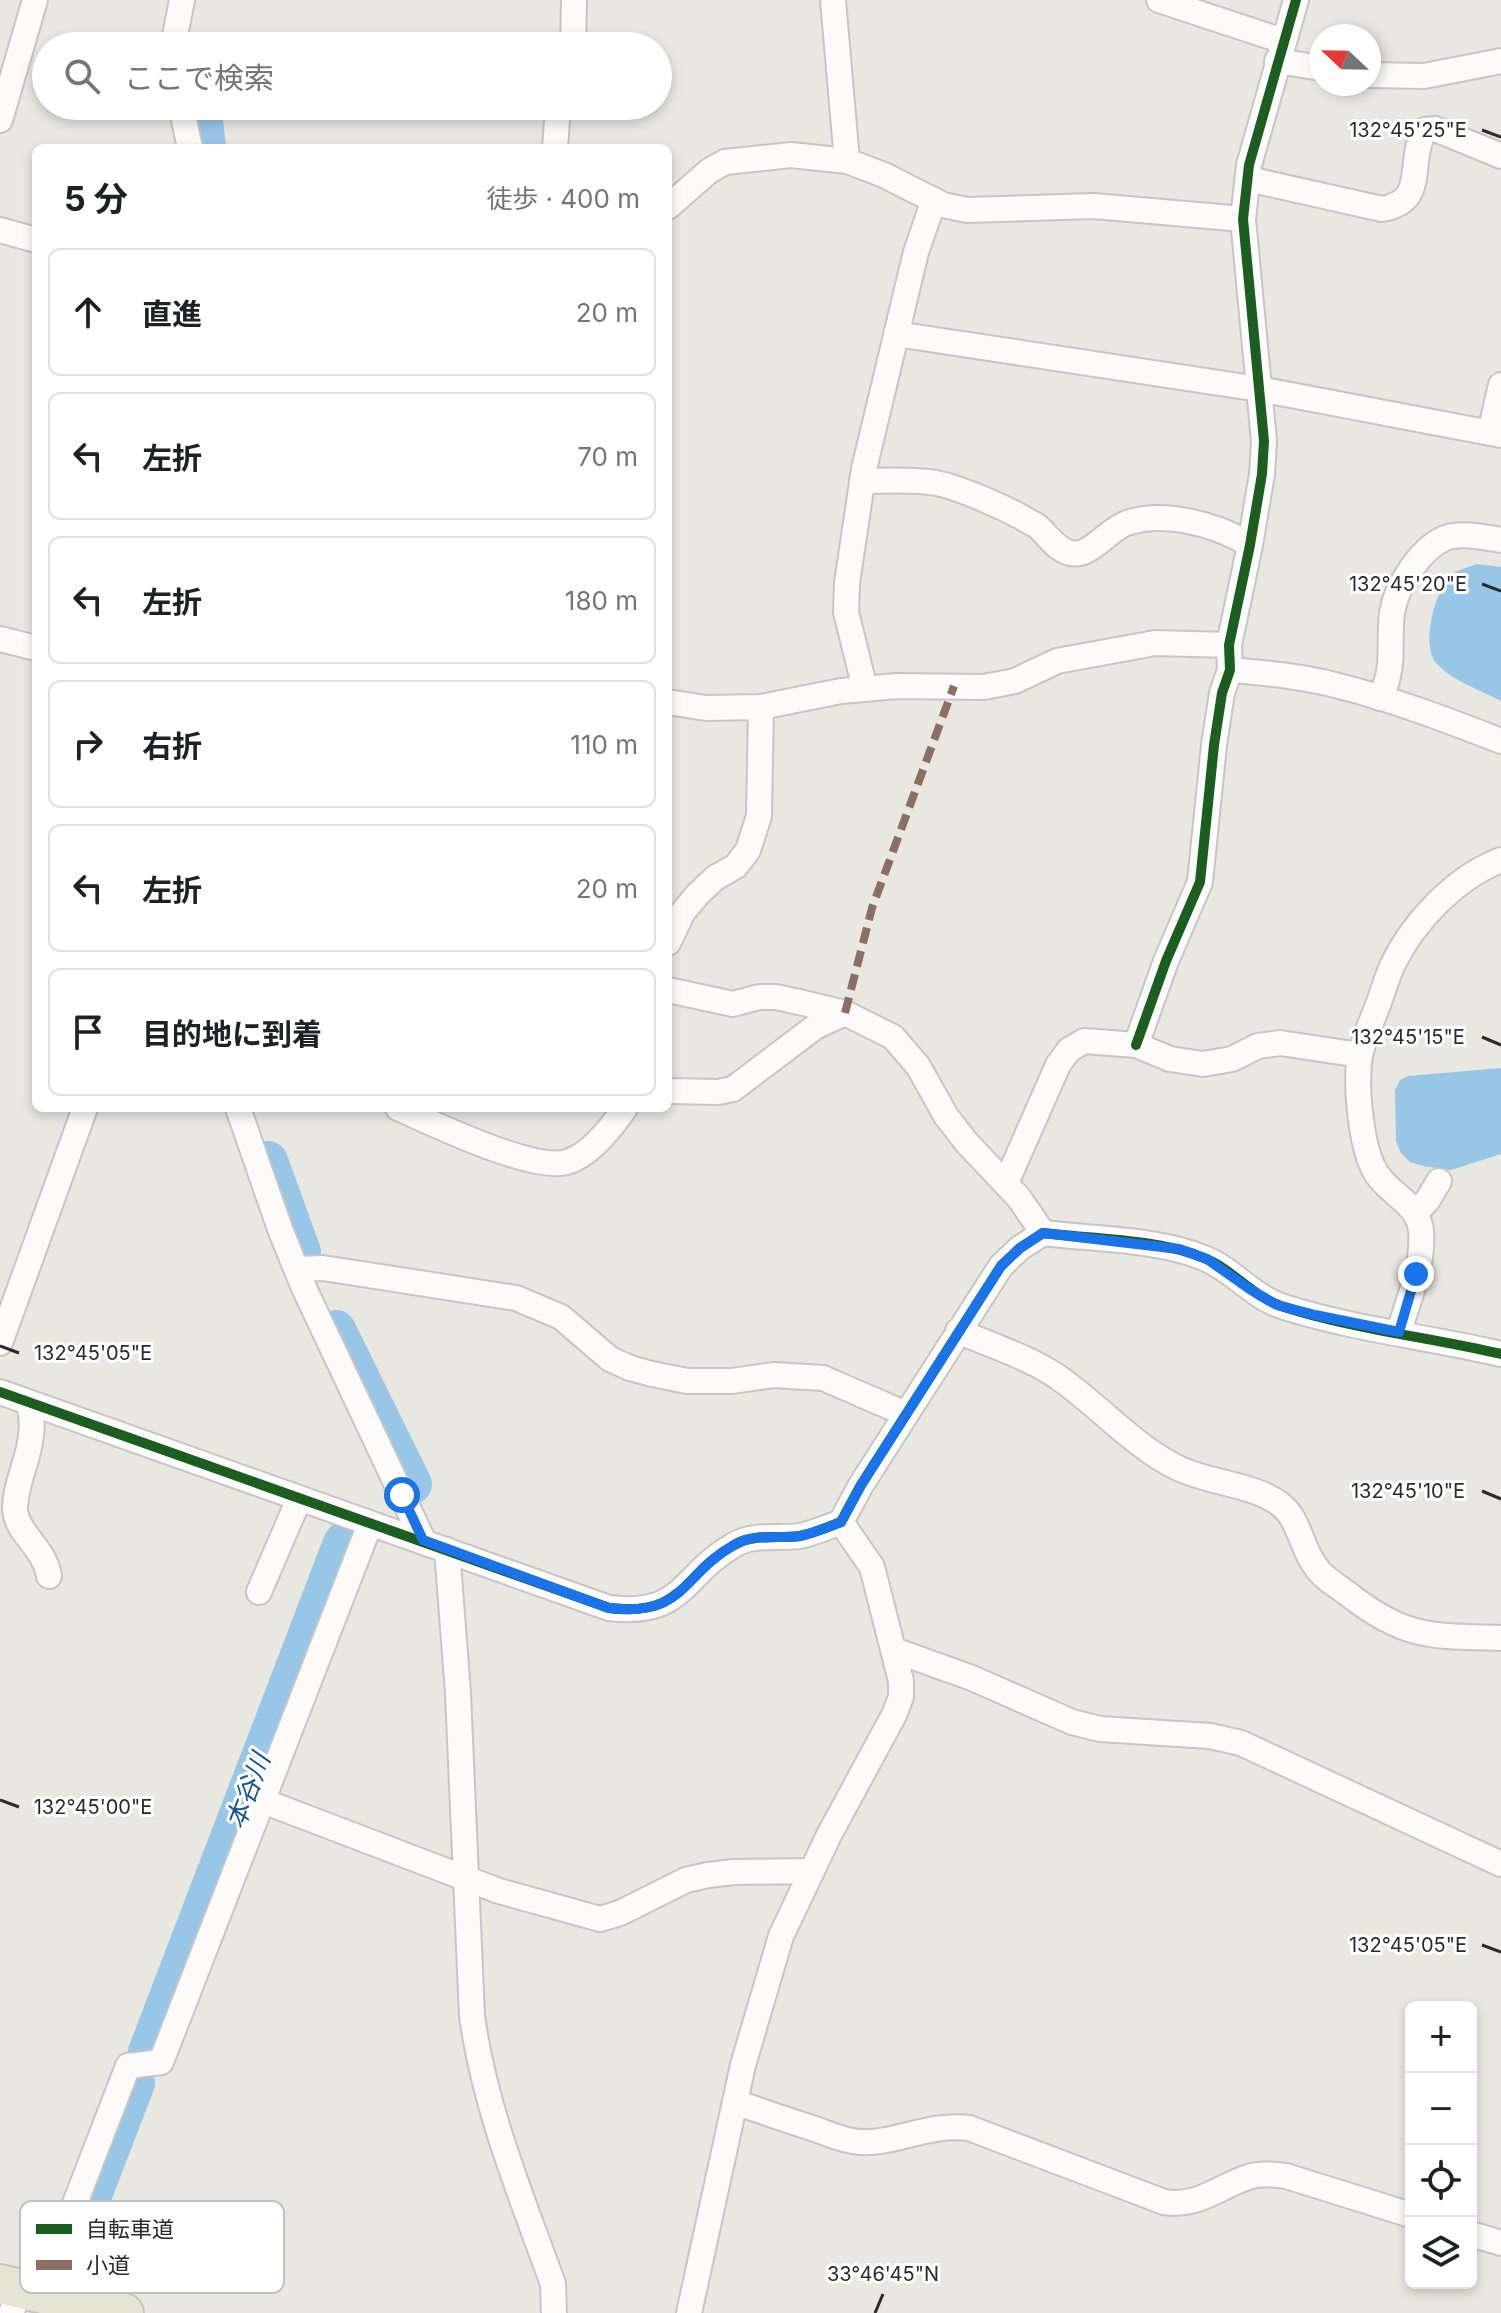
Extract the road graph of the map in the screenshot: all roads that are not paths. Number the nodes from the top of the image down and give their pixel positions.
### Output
1 (35, 0) edge
2 (182, 0) edge
3 (574, 0) edge
4 (833, 0) edge
5 (1159, 0) edge
6 (1296, 0) edge
7 (176, 32) edge
8 (573, 32) edge
9 (1280, 51) junction
10 (1501, 61) edge
11 (1309, 63) edge
12 (1381, 75) edge
13 (0, 120) edge
14 (184, 120) edge
15 (557, 120) edge
16 (189, 144) edge
17 (555, 144) edge
18 (1501, 156) edge
19 (847, 161) junction
20 (1248, 179) junction
21 (934, 200) junction
22 (672, 203) edge
23 (1243, 219) junction
24 (0, 230) edge
25 (32, 239) edge
26 (896, 334) junction
27 (1501, 385) edge
28 (1259, 389) junction
29 (1496, 434) edge
30 (862, 481) junction
31 (1501, 540) edge
32 (1250, 545) junction
33 (0, 639) edge
34 (1229, 645) junction
35 (32, 647) edge
36 (1230, 670) junction
37 (865, 689) junction
38 (1380, 698) junction
39 (672, 703) edge
40 (761, 707) junction
41 (1501, 741) edge
42 (1501, 860) edge
43 (672, 935) edge
44 (672, 991) edge
45 (845, 1013) junction
46 (1136, 1045) junction
47 (1360, 1055) junction
48 (672, 1091) edge
49 (84, 1112) edge
50 (239, 1112) edge
51 (407, 1112) edge
52 (622, 1112) edge
53 (1439, 1181) dead end
54 (1006, 1183) junction
55 (1416, 1212) junction
56 (1043, 1233) junction
57 (297, 1269) junction
58 (958, 1331) junction
59 (1399, 1332) junction
60 (0, 1343) edge
61 (1501, 1354) edge
62 (0, 1392) edge
63 (29, 1403) junction
64 (906, 1414) junction
65 (299, 1499) junction
66 (841, 1522) junction
67 (370, 1524) junction
68 (423, 1540) junction
69 (447, 1550) junction
70 (49, 1576) dead end
71 (259, 1592) dead end
72 (1501, 1638) edge
73 (894, 1650) junction
74 (263, 1801) junction
75 (1501, 1864) edge
76 (812, 1871) junction
77 (466, 1878) junction
78 (735, 2102) junction
79 (63, 2201) edge
80 (1405, 2213) edge
81 (1477, 2236) edge
82 (1501, 2243) edge
83 (18, 2295) edge
84 (124, 2313) edge
85 (554, 2313) edge
86 (689, 2313) edge

1 - 13 street
2 - 7 street
3 - 8 street
4 - 19 street
5 - 9 street
6 - 9 street
9 - 11 street
9 - 20 street
10 - 12 street
14 - 16 street
15 - 17 street
18 - 20 street
19 - 21 street
19 - 22 street
20 - 23 street
21 - 23 street
21 - 26 street
23 - 28 street
24 - 25 street
26 - 28 street
26 - 30 street
27 - 29 street
28 - 29 street
28 - 32 street
30 - 32 street
30 - 37 street
31 - 38 street
32 - 34 street
33 - 35 street
34 - 36 street
34 - 37 street
36 - 38 street
36 - 46 street
37 - 40 street
38 - 41 street
39 - 40 street
40 - 43 street
42 - 47 street
44 - 45 street
45 - 48 street
45 - 54 street
46 - 47 street
46 - 54 street
47 - 55 street
49 - 60 street
50 - 57 street
51 - 52 street
53 - 55 street
54 - 56 street
55 - 59 street
56 - 58 street
56 - 59 street
57 - 64 street
57 - 68 street
58 - 64 street
58 - 72 street
59 - 61 street
62 - 63 street
63 - 65 street
63 - 70 street
64 - 66 street
65 - 67 street
65 - 71 street
66 - 69 street
66 - 73 street
67 - 68 street
67 - 74 street
68 - 69 street
69 - 77 street
73 - 75 street
73 - 76 street
74 - 77 street
74 - 79 street
76 - 77 street
76 - 78 street
77 - 85 street
78 - 80 street
78 - 86 street
81 - 82 street
83 - 84 main road

